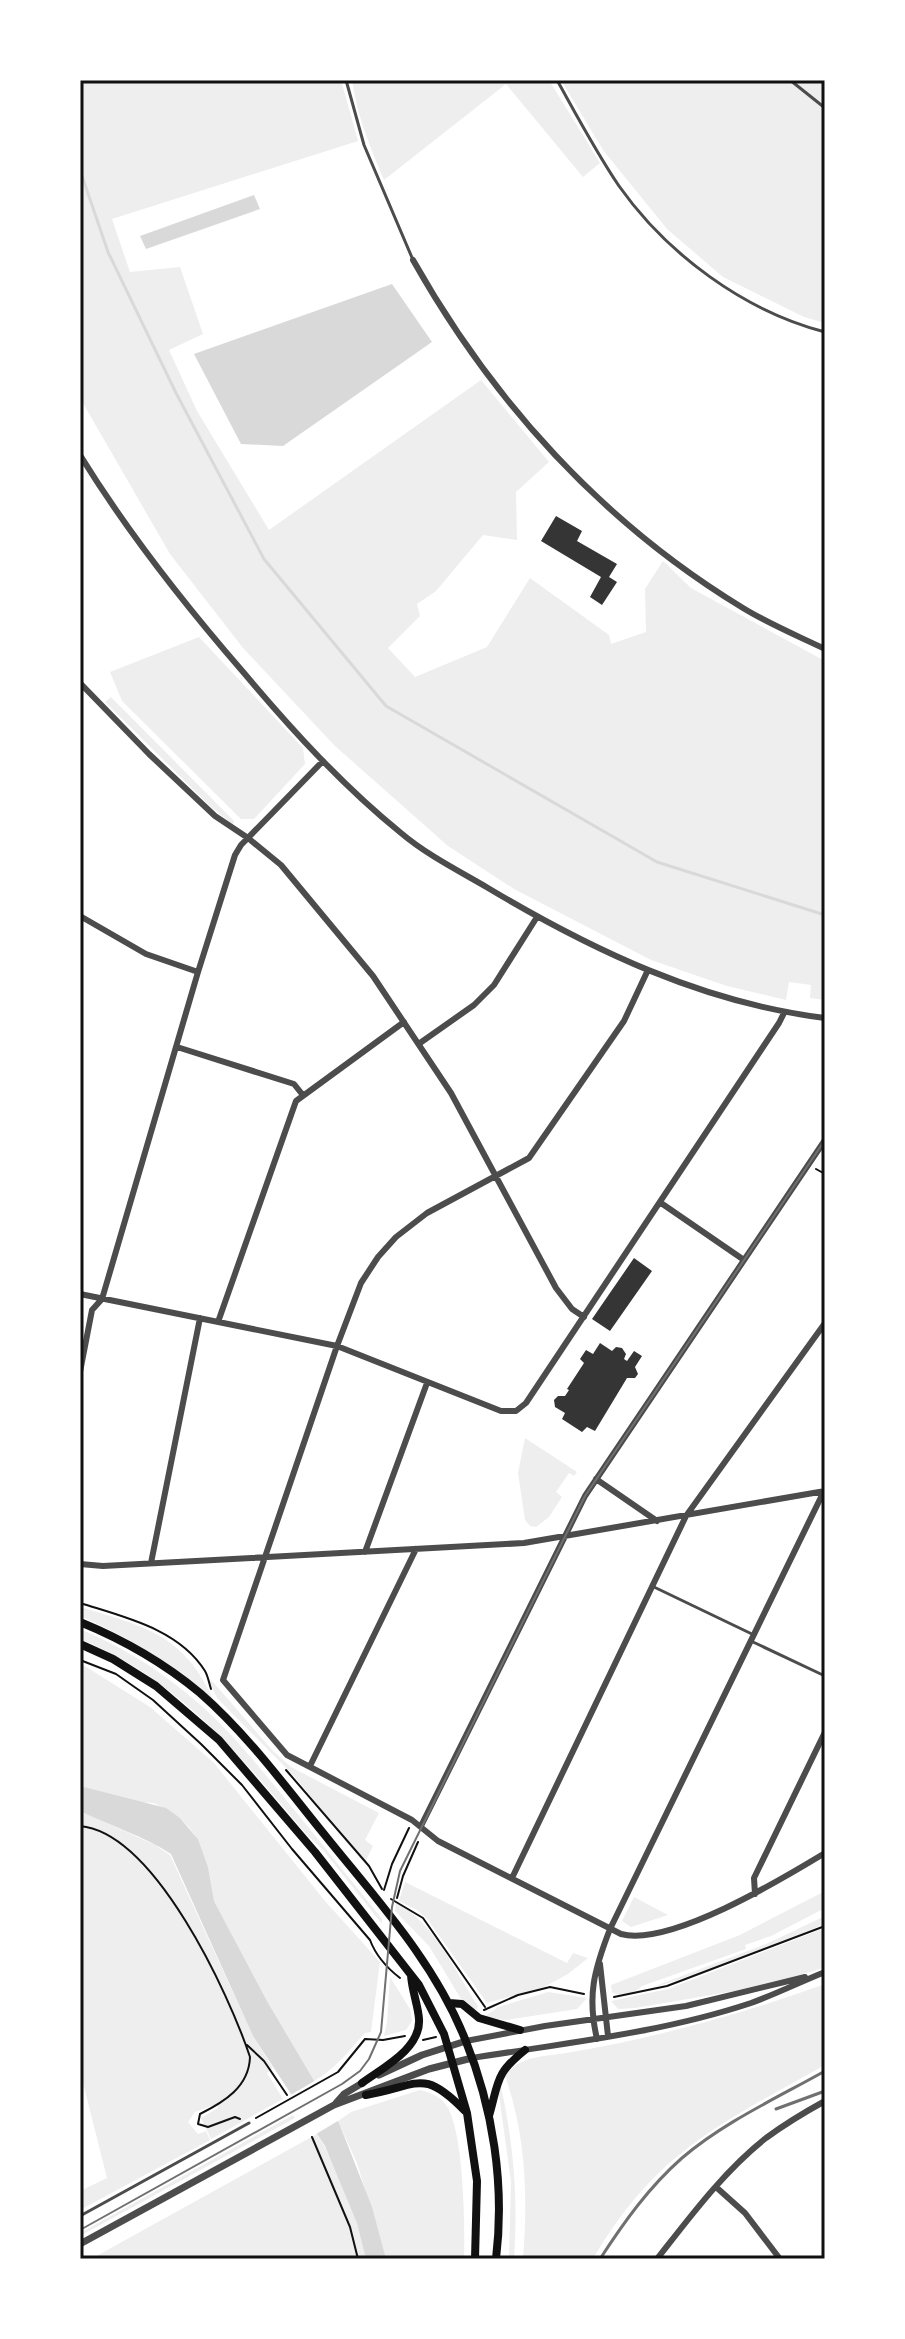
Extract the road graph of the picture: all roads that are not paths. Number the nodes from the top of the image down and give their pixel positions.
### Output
1 (346, 80) edge
2 (557, 80) edge
3 (790, 80) edge
4 (825, 108) edge
5 (413, 260) joint
6 (825, 332) edge
7 (80, 455) edge
8 (825, 649) edge
9 (80, 683) edge
10 (323, 761) junction
11 (248, 838) junction
12 (80, 916) edge
13 (537, 917) junction
14 (198, 972) junction
15 (647, 972) junction
16 (784, 1013) junction
17 (825, 1018) edge
18 (404, 1022) junction
19 (420, 1043) junction
20 (177, 1047) junction
21 (302, 1094) junction
22 (825, 1140) edge
23 (495, 1178) junction
24 (661, 1203) junction
25 (744, 1260) junction
26 (80, 1294) edge
27 (102, 1299) junction
28 (584, 1317) junction
29 (200, 1318) junction
30 (218, 1322) junction
31 (825, 1323) edge
32 (337, 1346) junction
33 (80, 1372) edge
34 (427, 1383) junction
35 (596, 1479) junction
36 (824, 1491) edge
37 (686, 1516) junction
38 (657, 1521) junction
39 (563, 1537) junction
40 (416, 1549) junction
41 (365, 1552) junction
42 (263, 1558) junction
43 (151, 1563) junction
44 (80, 1564) edge
45 (654, 1587) junction
46 (80, 1622) edge
47 (753, 1638) junction
48 (80, 1644) edge
49 (825, 1676) edge
50 (825, 1732) edge
51 (310, 1766) junction
52 (421, 1826) junction
53 (825, 1853) edge
54 (512, 1878) junction
55 (755, 1894) junction
56 (610, 1929) junction
57 (599, 1961) junction
58 (823, 1973) edge
59 (411, 1975) junction
60 (449, 2003) junction
61 (607, 2018) junction
62 (592, 2020) junction
63 (520, 2030) junction
64 (608, 2036) junction
65 (597, 2039) junction
66 (466, 2041) junction
67 (448, 2047) junction
68 (525, 2050) junction
69 (472, 2058) junction
70 (453, 2062) junction
71 (362, 2083) junction
72 (366, 2095) junction
73 (825, 2101) edge
74 (334, 2105) junction
75 (467, 2113) junction
76 (489, 2117) junction
77 (249, 2123) road end
78 (716, 2187) junction
79 (80, 2216) edge
80 (80, 2244) edge
81 (475, 2259) edge
82 (496, 2259) edge
83 (657, 2259) edge
84 (780, 2259) edge

1 - 5 lane
2 - 6 lane
3 - 4 lane
5 - 8 street
7 - 10 street
9 - 11 street
10 - 11 street
10 - 13 street
11 - 14 street
11 - 18 street
12 - 14 street
13 - 15 street
13 - 19 street
14 - 20 street
15 - 16 street
15 - 23 street
16 - 17 street
16 - 24 street
18 - 19 street
18 - 21 street
19 - 23 street
20 - 21 street
20 - 27 street
21 - 30 street
22 - 25 street
23 - 28 street
23 - 32 street
24 - 25 street
24 - 28 street
25 - 35 street
26 - 27 street
27 - 29 street
27 - 33 street
28 - 34 street
29 - 30 street
29 - 43 street
30 - 32 street
31 - 37 street
32 - 34 street
32 - 42 street
34 - 41 street
35 - 38 street
35 - 39 street
36 - 37 street
36 - 47 street
37 - 38 street
37 - 45 street
38 - 39 street
39 - 40 street
39 - 52 street
40 - 41 street
40 - 51 street
41 - 42 street
42 - 43 street
42 - 51 street
43 - 44 street
45 - 47 lane
45 - 54 street
46 - 60 main road
47 - 49 lane
47 - 56 street
48 - 59 main road
50 - 55 street
51 - 52 street
52 - 54 street
53 - 55 street
54 - 56 street
55 - 56 street
56 - 57 street
57 - 61 street
57 - 62 street
58 - 61 street
58 - 64 street
59 - 67 main road
59 - 71 main road
60 - 63 main road
60 - 66 main road
61 - 62 street
61 - 64 street
62 - 63 street
62 - 65 street
63 - 66 street
64 - 65 street
65 - 68 street
66 - 67 street
66 - 69 main road
67 - 70 main road
67 - 71 street
68 - 69 street
68 - 76 main road
69 - 70 street
69 - 76 main road
70 - 72 street
70 - 75 main road
71 - 74 street
72 - 74 street
72 - 75 main road
73 - 78 street
74 - 80 street
75 - 81 main road
76 - 82 main road
77 - 79 lane
78 - 83 street
78 - 84 street

